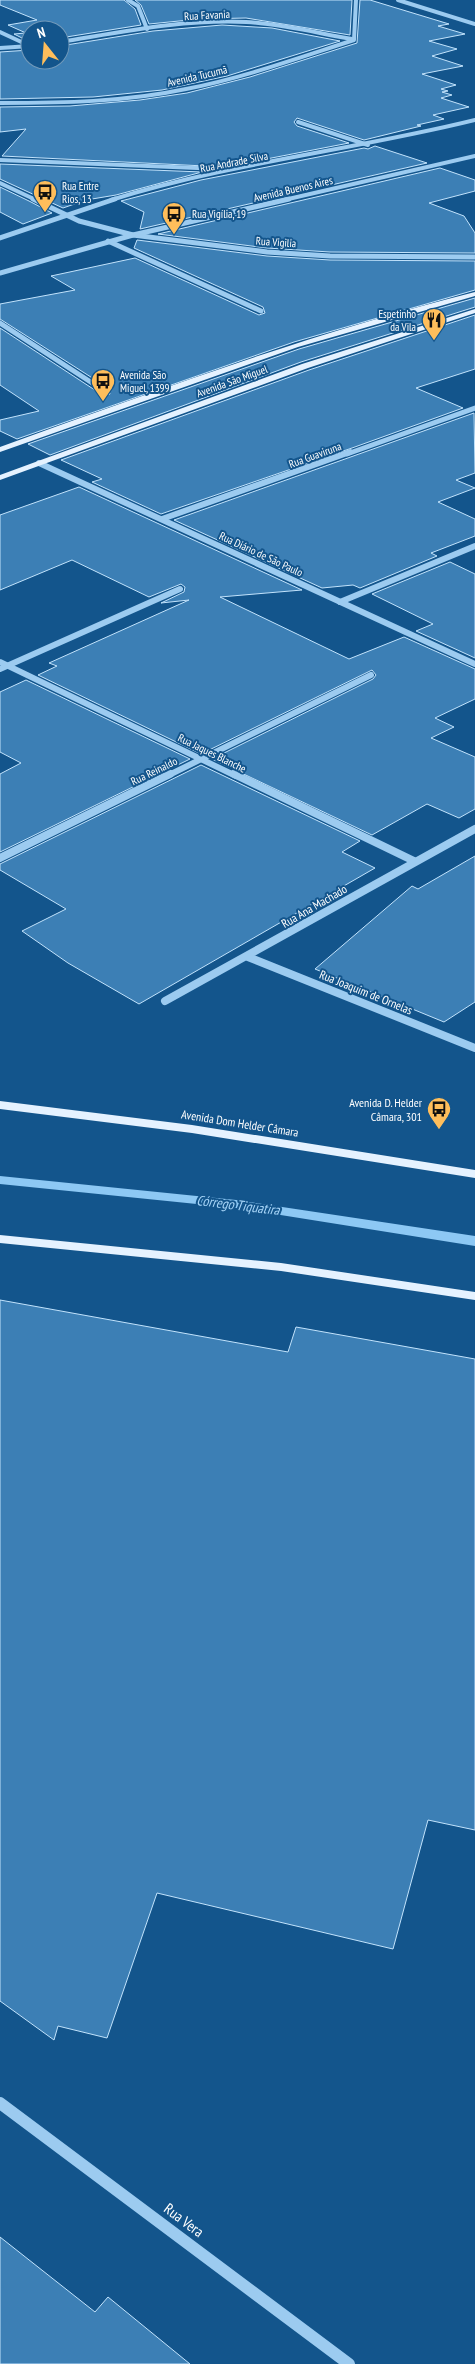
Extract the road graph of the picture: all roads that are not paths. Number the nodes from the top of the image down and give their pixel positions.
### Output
1 (128, 0) edge
2 (356, 0) edge
3 (398, 0) edge
4 (475, 24) edge
5 (147, 28) junction
6 (0, 32) edge
7 (70, 40) edge
8 (354, 40) junction
9 (20, 41) edge
10 (20, 47) edge
11 (0, 48) edge
12 (0, 103) edge
13 (475, 120) edge
14 (298, 122) dead end
15 (368, 145) junction
16 (475, 156) edge
17 (0, 160) edge
18 (232, 170) junction
19 (0, 183) edge
20 (63, 214) junction
21 (133, 235) junction
22 (0, 238) edge
23 (108, 241) junction
24 (475, 257) edge
25 (0, 273) edge
26 (475, 294) edge
27 (261, 311) dead end
28 (475, 311) edge
29 (0, 323) edge
30 (106, 392) dead end
31 (475, 408) edge
32 (0, 450) edge
33 (39, 464) junction
34 (0, 478) edge
35 (162, 519) junction
36 (475, 546) edge
37 (180, 589) dead end
38 (340, 602) junction
39 (0, 662) edge
40 (475, 664) edge
41 (8, 666) junction
42 (0, 670) edge
43 (371, 675) dead end
44 (201, 759) junction
45 (475, 829) edge
46 (0, 858) edge
47 (414, 861) junction
48 (248, 957) junction
49 (165, 1001) dead end
50 (475, 1048) edge
51 (0, 1105) edge
52 (475, 1174) edge
53 (0, 1240) edge
54 (475, 1296) edge
55 (0, 2102) edge
56 (349, 2364) edge

1 - 5 street
2 - 8 street
3 - 4 street
5 - 7 street, Rua Favania
5 - 8 street, Rua Favania
6 - 9 street
8 - 12 street, Avenida Tucumã
10 - 11 street
13 - 15 street, Rua Andrade Silva
14 - 15 street
15 - 18 street, Rua Andrade Silva
16 - 21 street, Avenida Buenos Aires
17 - 18 street
18 - 20 street, Rua Andrade Silva
19 - 20 street, Rua Vigilia
20 - 21 street, Rua Vigilia
20 - 22 street, Rua Andrade Silva
21 - 23 street, Avenida Buenos Aires
21 - 24 street, Rua Vigilia
23 - 25 street, Avenida Buenos Aires
23 - 27 street
26 - 32 main road, Avenida São Miguel
28 - 33 main road, Avenida São Miguel
29 - 30 street
31 - 35 street, Rua Guaviruna
33 - 34 main road, Avenida São Miguel
33 - 35 street, Rua Diário de São Paulo
35 - 38 street, Rua Diário de São Paulo
36 - 38 street
37 - 41 street
38 - 40 street, Rua Diário de São Paulo
39 - 41 street, Rua Jaques Blanche
41 - 42 street
41 - 44 street, Rua Jaques Blanche
43 - 44 street, Rua Reinaldo
44 - 46 street, Rua Reinaldo
44 - 47 street, Rua Jaques Blanche
45 - 47 street, Rua Ana Machado
47 - 48 street, Rua Ana Machado
48 - 49 street, Rua Ana Machado
48 - 50 street, Rua Joaquim de Ornelas
51 - 52 main road, Avenida Dom Helder Câmara
53 - 54 main road
55 - 56 street, Rua Vera

